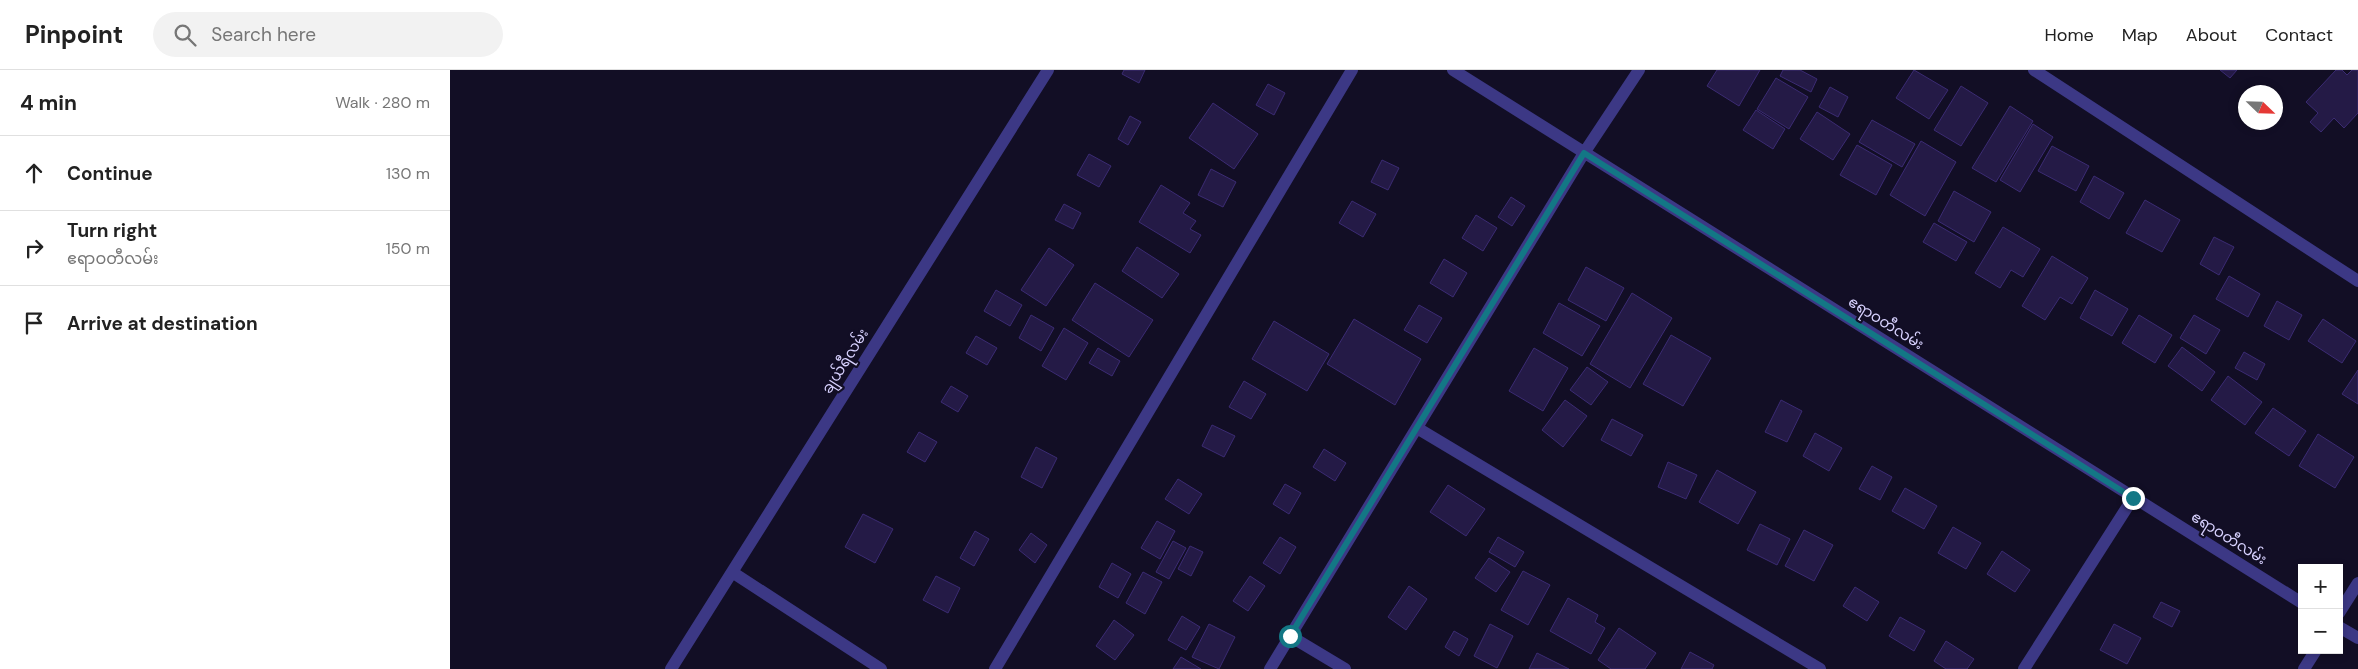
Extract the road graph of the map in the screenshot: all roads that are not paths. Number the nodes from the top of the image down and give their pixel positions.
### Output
1 (1048, 70) edge
2 (1352, 70) edge
3 (1453, 70) edge
4 (1639, 70) edge
5 (2034, 70) edge
6 (1584, 153) junction
7 (2358, 281) edge
8 (1417, 428) junction
9 (2133, 498) junction
10 (732, 572) junction
11 (2358, 582) edge
12 (2298, 601) edge
13 (2341, 609) edge
14 (2343, 629) edge
15 (1290, 636) junction
16 (2358, 638) edge
17 (2313, 654) edge
18 (671, 669) edge
19 (881, 669) edge
20 (994, 669) edge
21 (1270, 669) edge
22 (1345, 669) edge
23 (1820, 669) edge
24 (2024, 669) edge
25 (2304, 669) edge

1 - 10 street, ချယ်ရီလမ်း
2 - 20 street
3 - 6 street, ဧရာဝတီလမ်း
4 - 6 street
5 - 7 street
6 - 8 street
6 - 9 street, ဧရာဝတီလမ်း
8 - 15 street
8 - 23 street
9 - 12 street, ဧရာဝတီလမ်း
9 - 24 street
10 - 18 street, ချယ်ရီလမ်း
10 - 19 street
11 - 13 street
14 - 16 street
15 - 21 street
15 - 22 street
17 - 25 street

